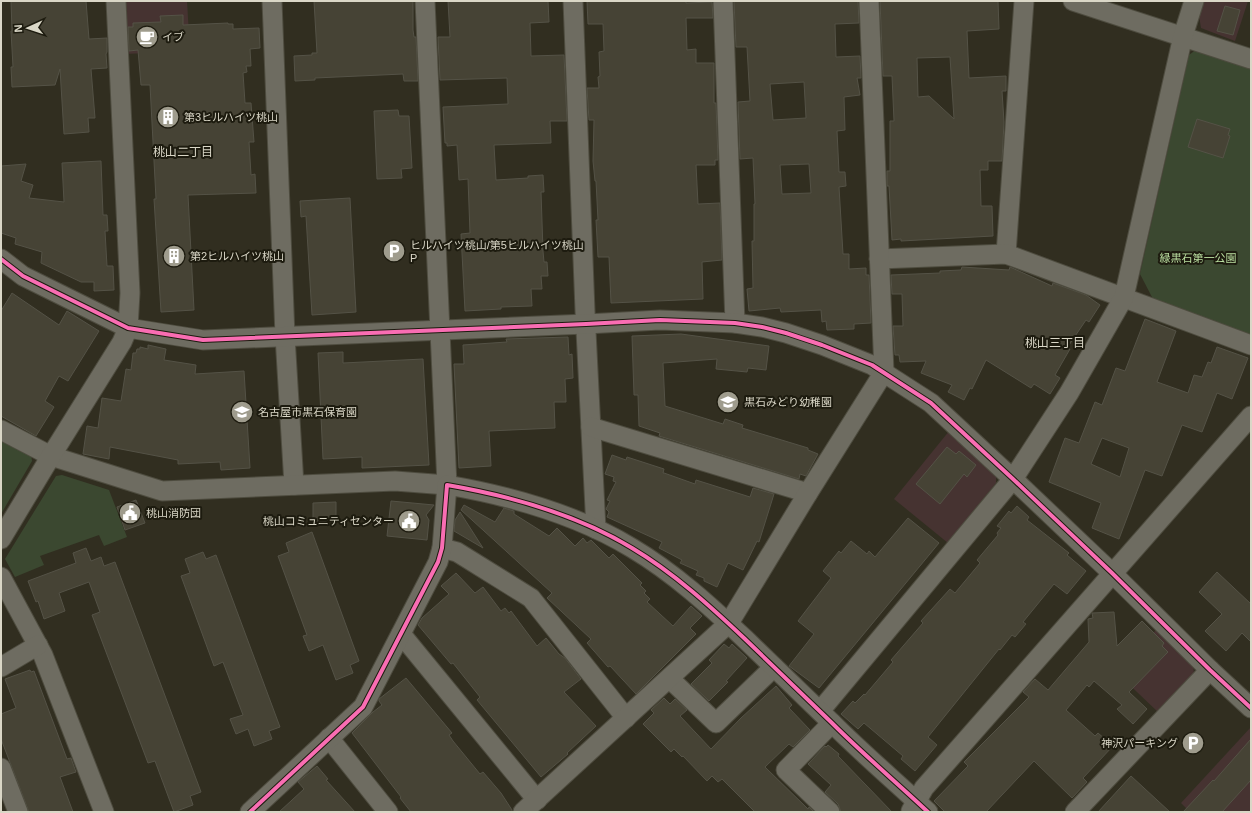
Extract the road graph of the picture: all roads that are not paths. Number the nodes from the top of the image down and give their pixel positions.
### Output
1 (116, 1) edge
2 (272, 1) edge
3 (425, 1) edge
4 (573, 1) edge
5 (723, 1) edge
6 (869, 1) edge
7 (1024, 1) edge
8 (1073, 1) edge
9 (1194, 1) edge
10 (1183, 36) junction
11 (1251, 59) edge
12 (1006, 254) junction
13 (1, 259) edge
14 (879, 259) junction
15 (1124, 297) junction
16 (586, 324) junction
17 (735, 324) junction
18 (128, 328) junction
19 (440, 330) junction
20 (285, 336) junction
21 (1251, 345) edge
22 (884, 372) junction
23 (1251, 416) edge
24 (591, 427) junction
25 (1, 430) edge
26 (51, 456) junction
27 (1013, 479) junction
28 (294, 485) junction
29 (447, 485) junction
30 (808, 493) junction
31 (596, 529) junction
32 (1, 540) edge
33 (442, 548) junction
34 (1112, 573) junction
35 (1, 578) edge
36 (729, 623) junction
37 (401, 634) junction
38 (38, 645) junction
39 (1, 667) edge
40 (774, 667) junction
41 (1210, 670) junction
42 (670, 679) junction
43 (1251, 708) edge
44 (826, 717) junction
45 (626, 718) junction
46 (329, 738) junction
47 (1, 768) edge
48 (530, 806) edge
49 (918, 808) edge
50 (18, 812) edge
51 (104, 812) edge
52 (250, 812) edge
53 (388, 812) edge
54 (830, 812) edge
55 (1076, 812) edge

1 - 18 street
2 - 20 street
3 - 19 street
4 - 16 street
5 - 17 street
6 - 14 street
7 - 12 street
8 - 10 street
9 - 10 street
10 - 11 street
10 - 15 street
12 - 14 street
12 - 15 street
13 - 18 street
14 - 22 street
15 - 21 street
15 - 27 street
16 - 17 street
16 - 19 street
16 - 24 street
17 - 22 street
18 - 20 street
18 - 26 street
19 - 20 street
19 - 29 street
20 - 28 street
22 - 27 street
22 - 30 street
23 - 34 street
24 - 30 street
24 - 31 street
25 - 26 street
26 - 28 street
26 - 32 street
27 - 34 street
27 - 44 street
28 - 29 street
29 - 31 street
29 - 33 street
30 - 36 street
31 - 36 street
33 - 37 street
33 - 45 street
34 - 41 street
34 - 49 street
35 - 38 street
36 - 40 street
36 - 42 street
37 - 46 street
37 - 48 street
38 - 39 street
38 - 51 street
40 - 42 street
40 - 44 street
41 - 43 street
41 - 55 street
42 - 45 street
44 - 49 street
44 - 54 street
45 - 48 street
46 - 52 street
46 - 53 street
47 - 50 street

